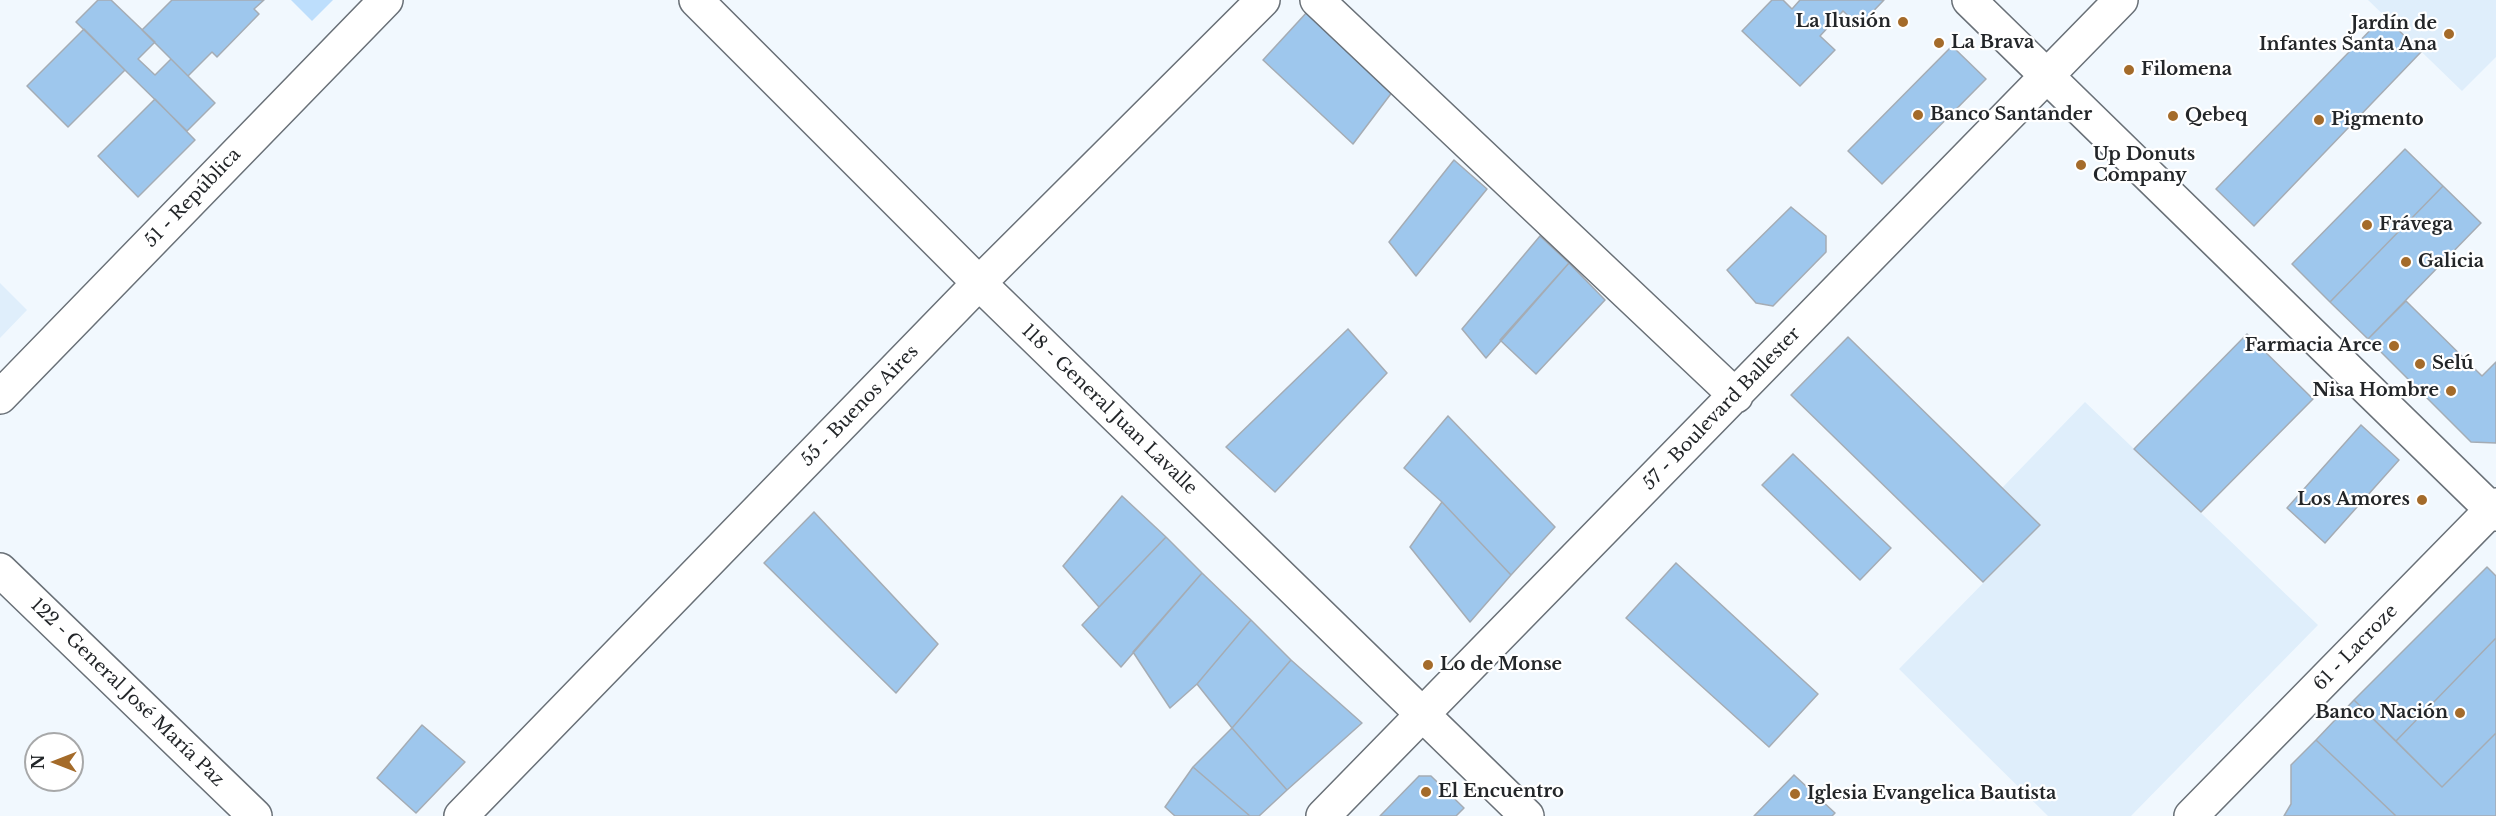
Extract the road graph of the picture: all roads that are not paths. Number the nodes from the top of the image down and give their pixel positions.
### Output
1 (386, 0) edge
2 (696, 0) edge
3 (1263, 0) edge
4 (1317, 0) edge
5 (1969, 0) edge
6 (2121, 0) edge
7 (2047, 76) junction
8 (979, 283) junction
9 (1736, 396) junction
10 (0, 397) edge
11 (2494, 510) edge
12 (0, 570) edge
13 (1422, 714) junction
14 (255, 816) edge
15 (461, 816) edge
16 (1323, 816) edge
17 (1527, 816) edge
18 (2191, 816) edge

1 - 10 street, 51 - República
2 - 8 street, 118 - General Juan Lavalle
3 - 8 street, 55 - Buenos Aires
4 - 9 street
5 - 7 street
6 - 7 street, 57 - Boulevard Ballester
7 - 9 street, 57 - Boulevard Ballester
7 - 11 street
8 - 13 street, 118 - General Juan Lavalle
8 - 15 street, 55 - Buenos Aires
9 - 13 street, 57 - Boulevard Ballester
11 - 18 street, 61 - Lacroze
12 - 14 street, 122 - General José María Paz
13 - 16 street, 57 - Boulevard Ballester
13 - 17 street, 118 - General Juan Lavalle

